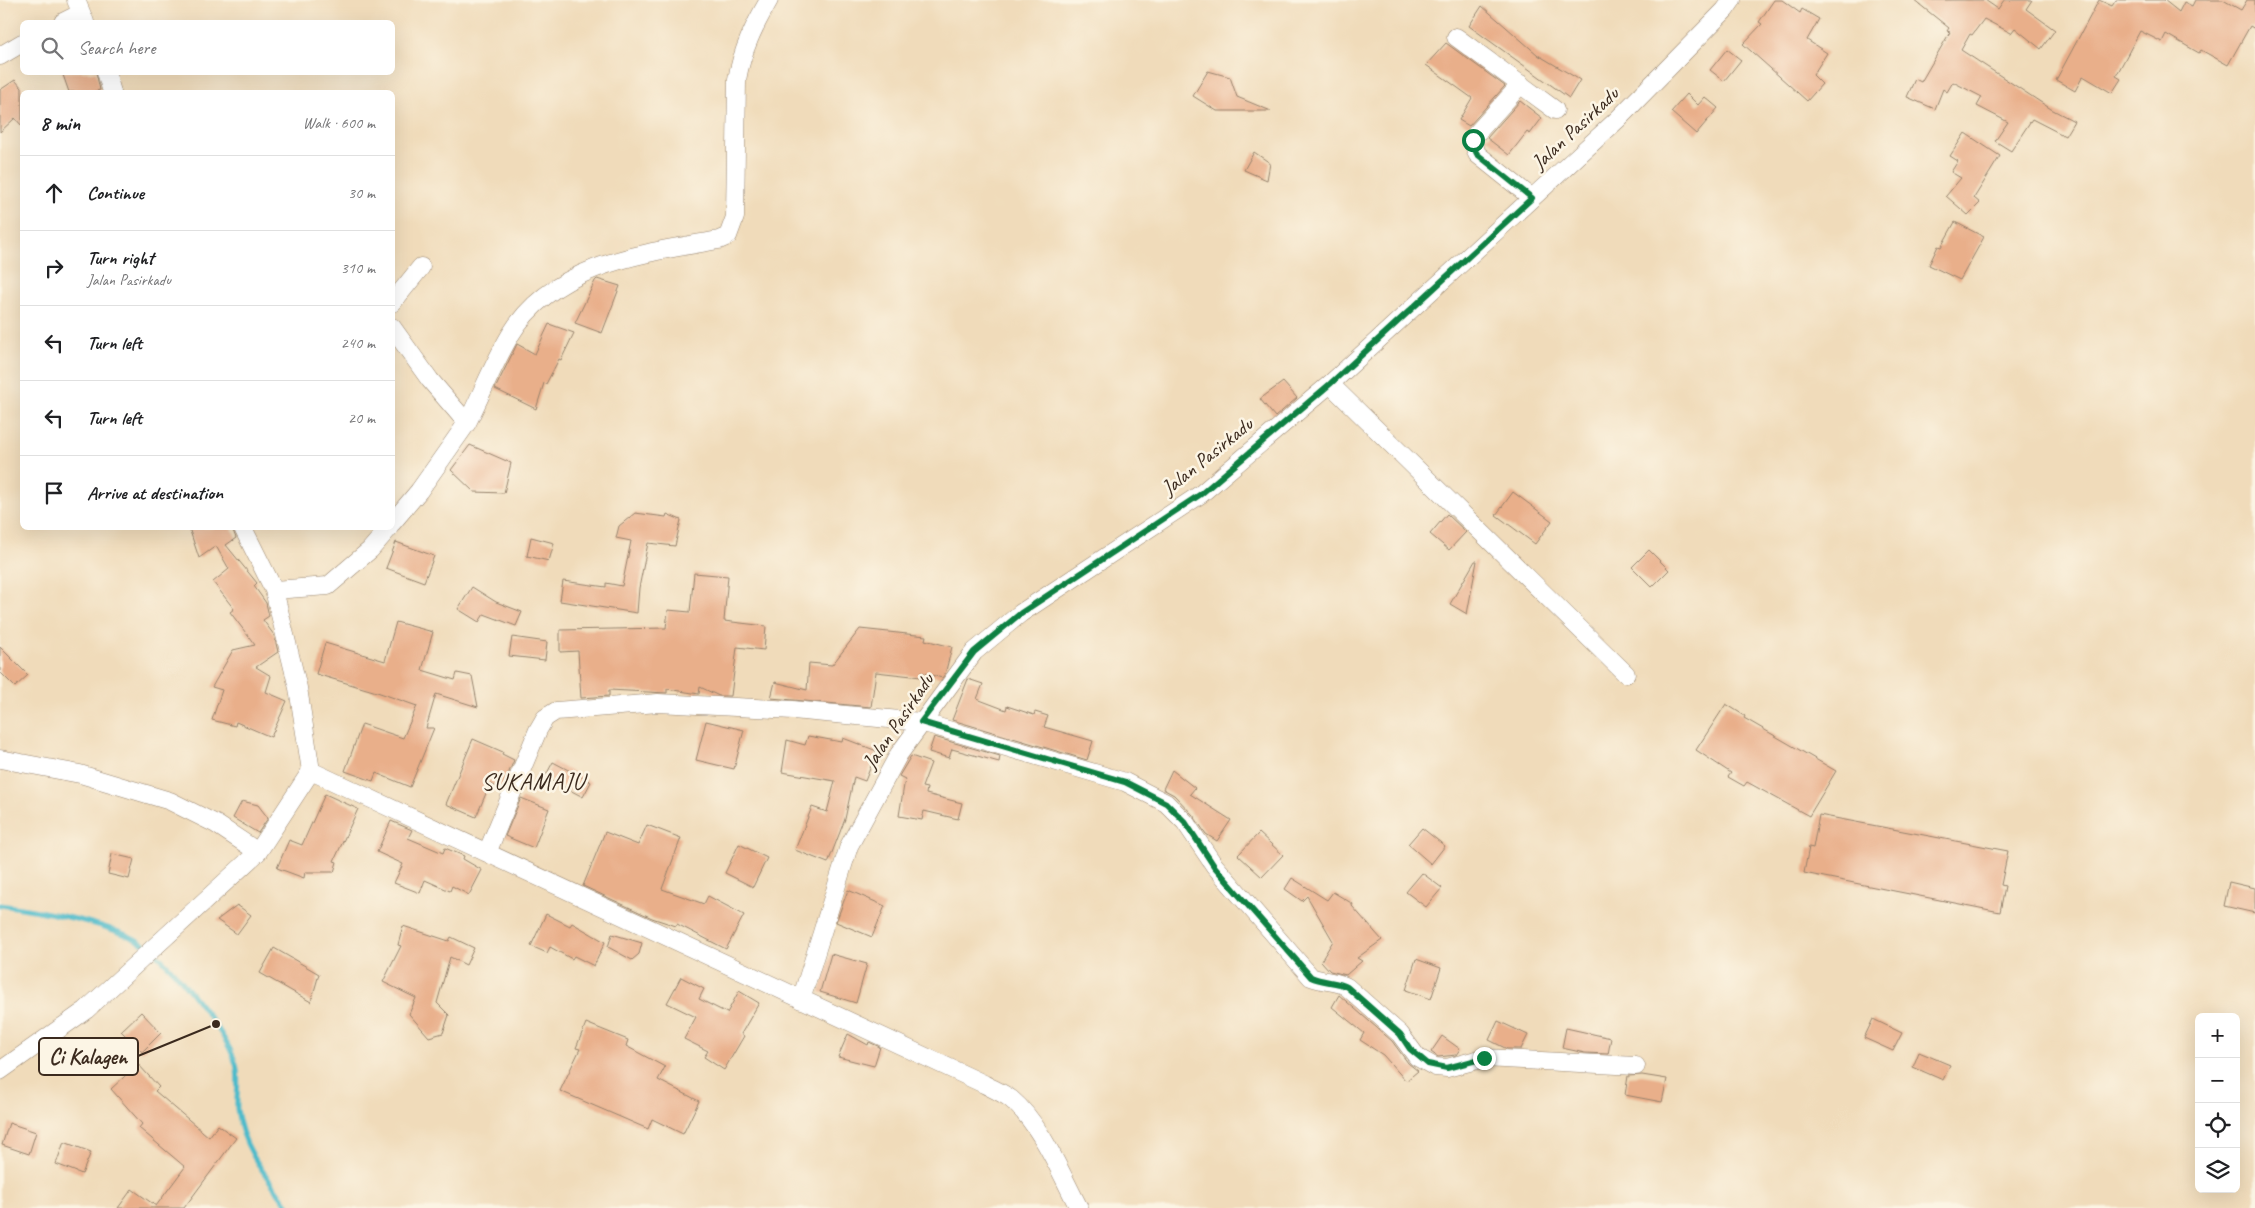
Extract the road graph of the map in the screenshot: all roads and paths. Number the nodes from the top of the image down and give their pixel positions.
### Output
1 (769, 0) edge
2 (1732, 0) edge
3 (81, 12) edge
4 (67, 20) edge
5 (1456, 37) dead end
6 (20, 44) edge
7 (0, 56) edge
8 (107, 75) edge
9 (1521, 84) junction
10 (111, 90) edge
11 (1555, 110) dead end
12 (1532, 198) junction
13 (421, 267) dead end
14 (395, 299) edge
15 (395, 331) edge
16 (1330, 384) junction
17 (467, 423) junction
18 (395, 519) edge
19 (244, 530) edge
20 (386, 530) edge
21 (274, 590) junction
22 (1626, 674) dead end
23 (921, 722) junction
24 (0, 759) edge
25 (311, 772) junction
26 (258, 852) junction
27 (487, 854) junction
28 (801, 1000) junction
29 (1636, 1066) dead end
30 (0, 1071) edge
31 (1079, 1208) edge

1 - 17 street
2 - 12 street, Jalan Pasirkadu
3 - 4 street
5 - 9 street
6 - 7 street
8 - 10 street
9 - 11 street
9 - 12 street
12 - 16 street, Jalan Pasirkadu
13 - 14 street
15 - 17 street
16 - 22 street
16 - 23 street, Jalan Pasirkadu
17 - 18 street
19 - 21 street
20 - 21 street
21 - 25 street
23 - 27 street
23 - 28 street, Jalan Pasirkadu
23 - 29 street
24 - 26 street
25 - 26 street
25 - 27 street
26 - 30 street
27 - 28 street
28 - 31 street

